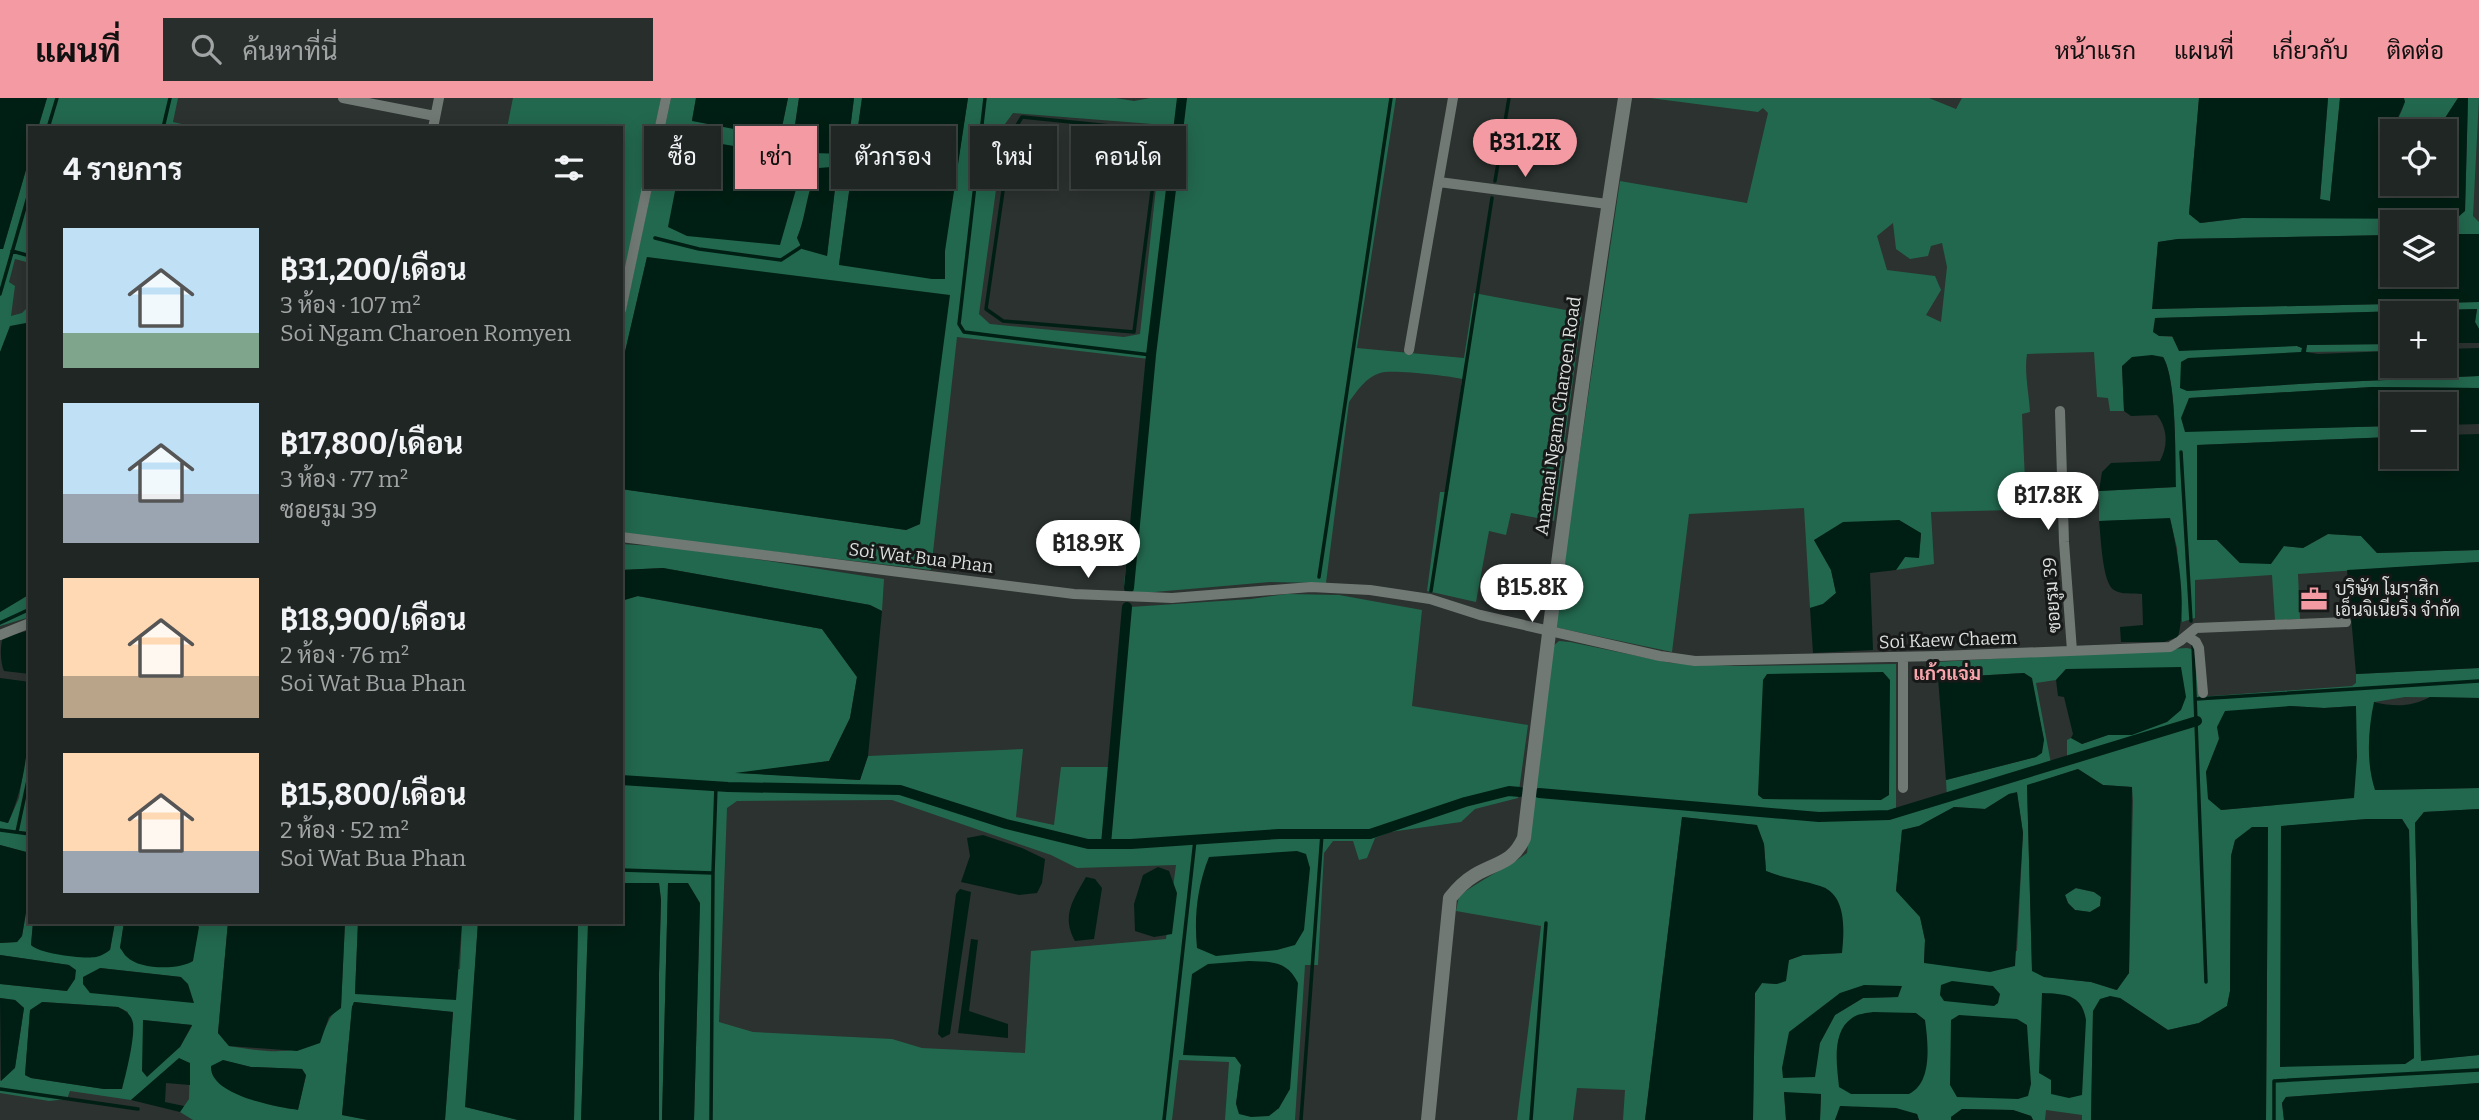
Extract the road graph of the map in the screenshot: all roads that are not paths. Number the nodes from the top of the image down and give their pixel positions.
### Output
1 (343, 98) edge
2 (439, 98) edge
3 (666, 98) edge
4 (1453, 98) edge
5 (1625, 98) edge
6 (435, 116) junction
7 (433, 126) edge
8 (1438, 182) junction
9 (1607, 204) junction
10 (623, 301) edge
11 (1409, 350) dead end
12 (2060, 411) dead end
13 (623, 537) edge
14 (2346, 622) dead end
15 (28, 624) edge
16 (1549, 631) junction
17 (0, 635) edge
18 (2187, 636) junction
19 (2072, 651) junction
20 (1903, 657) junction
21 (2203, 693) dead end
22 (1903, 788) dead end
23 (1428, 1120) edge

1 - 6 street
2 - 6 street
3 - 10 street
4 - 8 street
5 - 9 street, Anamai Ngam Charoen Road
6 - 7 street
8 - 9 street
8 - 11 street
9 - 16 street, Anamai Ngam Charoen Road
12 - 19 street, ซอยรูม 39
13 - 16 street, Soi Wat Bua Phan
14 - 18 street, Soi Kaew Chaem
15 - 17 street
16 - 20 street, Soi Kaew Chaem
16 - 23 street, Anamai Ngam Charoen Road
18 - 19 street, Soi Kaew Chaem
18 - 21 street
19 - 20 street, Soi Kaew Chaem
20 - 22 street

